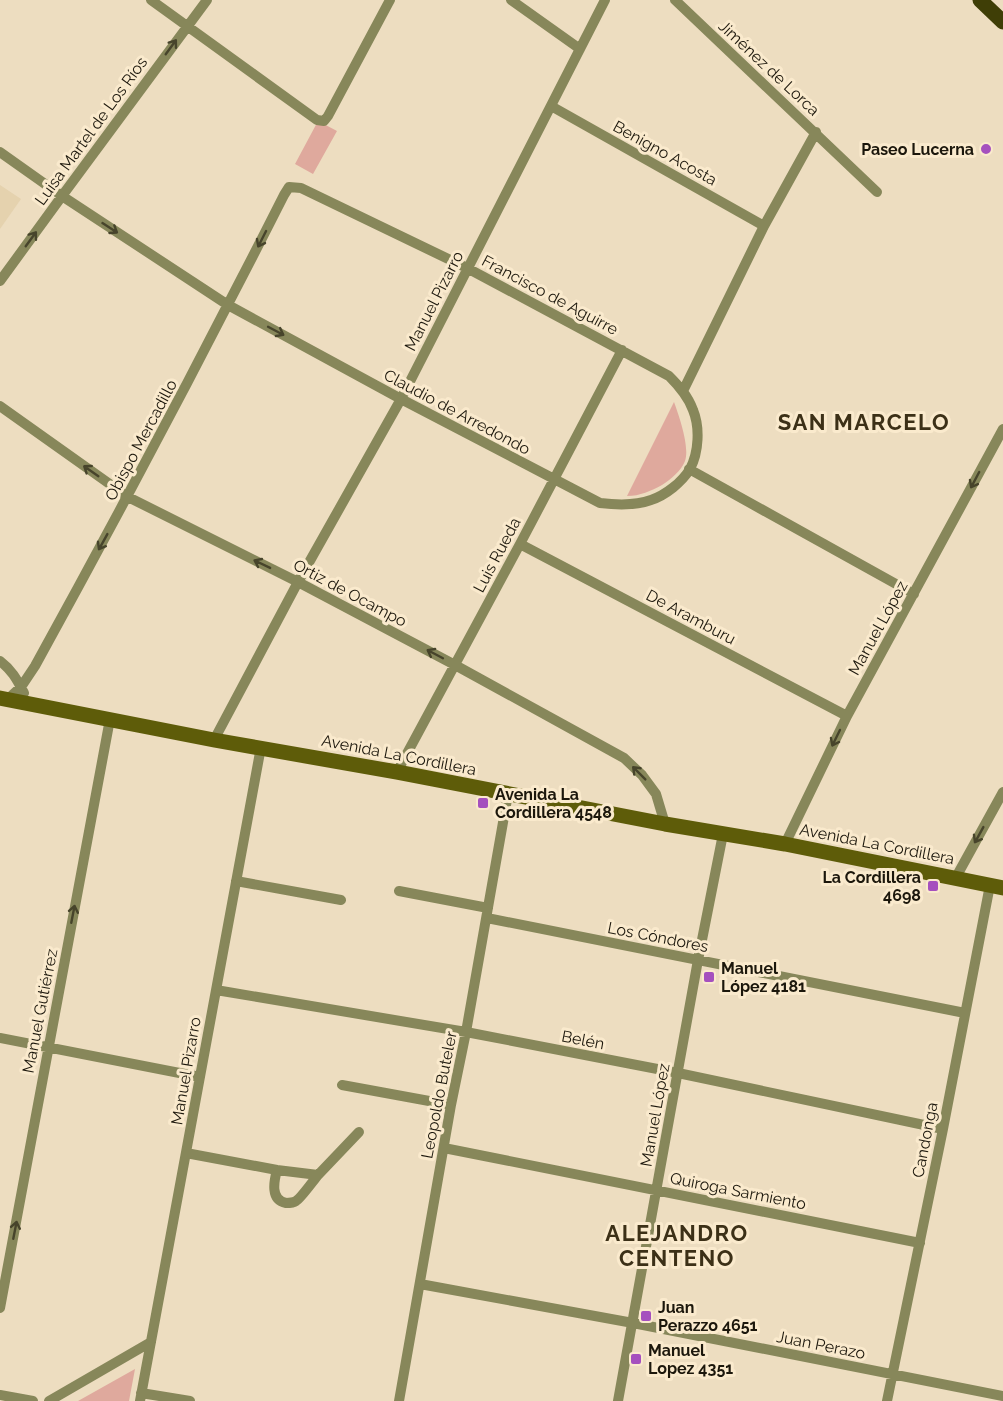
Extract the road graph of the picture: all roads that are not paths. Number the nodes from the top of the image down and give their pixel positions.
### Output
1 (151, 0) edge
2 (207, 0) edge
3 (390, 0) edge
4 (511, 0) edge
5 (605, 0) edge
6 (675, 0) edge
7 (980, 0) edge
8 (1003, 22) edge
9 (187, 26) junction
10 (580, 49) junction
11 (551, 106) junction
12 (816, 132) junction
13 (0, 152) edge
14 (290, 187) joint
15 (877, 192) dead end
16 (62, 196) junction
17 (764, 226) junction
18 (468, 268) junction
19 (0, 281) edge
20 (228, 305) junction
21 (622, 350) junction
22 (683, 391) junction
23 (401, 399) junction
24 (0, 406) edge
25 (1003, 429) edge
26 (689, 469) junction
27 (554, 480) junction
28 (128, 497) junction
29 (520, 544) junction
30 (298, 582) junction
31 (914, 594) junction
32 (0, 661) edge
33 (455, 665) junction
34 (21, 687) junction
35 (4, 698) edge
36 (30, 704) junction
37 (847, 716) junction
38 (110, 719) junction
39 (214, 740) junction
40 (261, 747) junction
41 (397, 772) junction
42 (1003, 792) edge
43 (508, 794) junction
44 (665, 824) junction
45 (723, 834) junction
46 (785, 844) junction
47 (955, 879) junction
48 (236, 881) junction
49 (996, 886) edge
50 (399, 891) dead end
51 (341, 900) dead end
52 (488, 913) junction
53 (698, 960) junction
54 (216, 990) junction
55 (965, 1013) junction
56 (466, 1032) junction
57 (0, 1038) edge
58 (48, 1047) junction
59 (678, 1073) junction
60 (200, 1077) junction
61 (342, 1085) dead end
62 (451, 1105) junction
63 (943, 1130) junction
64 (359, 1132) dead end
65 (444, 1148) junction
66 (186, 1153) junction
67 (276, 1170) junction
68 (318, 1175) junction
69 (657, 1190) junction
70 (920, 1244) junction
71 (420, 1284) junction
72 (0, 1308) edge
73 (633, 1323) junction
74 (151, 1342) junction
75 (892, 1375) junction
76 (0, 1395) edge
77 (1003, 1396) edge
78 (140, 1397) edge
79 (33, 1401) edge
80 (49, 1401) edge
81 (190, 1401) edge
82 (399, 1401) edge
83 (618, 1401) edge
84 (888, 1401) edge

1 - 9 street
2 - 9 street, Luisa Martel de Los Ríos
3 - 9 street
4 - 10 street
5 - 10 street, Manuel Pizarro
6 - 12 street, Jiménez de Lorca
7 - 8 main road
16 -> 9 street, Luisa Martel de Los Ríos
10 - 11 street, Manuel Pizarro
11 - 17 street, Benigno Acosta
11 - 18 street, Manuel Pizarro
12 - 15 street, Jiménez de Lorca
12 - 17 street
13 - 16 street, Claudio de Arredondo
14 - 18 street, Francisco de Aguirre
14 -> 20 street, Obispo Mercadillo
19 -> 16 street, Luisa Martel de Los Ríos
16 -> 20 street, Claudio de Arredondo
17 - 22 street
18 - 21 street, Francisco de Aguirre
18 - 23 street, Manuel Pizarro
20 -> 23 street, Claudio de Arredondo
20 - 28 street, Obispo Mercadillo
21 - 22 street, Francisco de Aguirre
21 - 27 street, Luis Rueda
22 - 26 street, Francisco de Aguirre
23 - 27 street, Claudio de Arredondo
23 - 30 street, Manuel Pizarro
28 -> 24 street, Ortiz de Ocampo
25 -> 31 street, Manuel López
26 - 27 street, Claudio de Arredondo
26 - 31 street
27 - 29 street, Luis Rueda
30 -> 28 street, Ortiz de Ocampo
28 -> 34 street, Obispo Mercadillo
29 - 33 street, Luis Rueda
29 - 37 street, De Aramburu
33 -> 30 street, Ortiz de Ocampo
30 - 39 street, Manuel Pizarro
31 - 37 street, Manuel López
32 - 34 street
33 - 41 street, Luis Rueda
44 -> 33 street, Ortiz de Ocampo
34 - 35 street, Obispo Mercadillo
34 - 36 street
35 - 36 main road, Avenida La Cordillera
36 - 38 main road, Avenida La Cordillera
37 -> 46 street, Manuel López
38 - 39 main road, Avenida La Cordillera
58 -> 38 street, Manuel Gutiérrez
39 - 40 main road, Avenida La Cordillera
40 - 41 main road, Avenida La Cordillera
40 - 48 street, Manuel Pizarro
41 - 43 main road, Avenida La Cordillera
42 -> 47 street
43 - 44 main road, Avenida La Cordillera
43 - 52 street, Leopoldo Buteler
44 - 45 main road, Avenida La Cordillera
45 - 46 main road, Avenida La Cordillera
45 - 53 street, Manuel López
46 - 47 main road, Avenida La Cordillera
47 - 49 main road, Avenida La Cordillera
48 - 51 street
48 - 54 street, Manuel Pizarro
49 - 55 street, Candonga
50 - 52 street, Los Cóndores
52 - 53 street, Los Cóndores
52 - 56 street, Leopoldo Buteler
53 - 55 street, Los Cóndores
53 - 59 street, Manuel López
54 - 56 street, Belén
54 - 60 street, Manuel Pizarro
55 - 63 street, Candonga
56 - 59 street, Belén
56 - 62 street, Leopoldo Buteler
57 - 58 street
58 - 60 street
72 -> 58 street, Manuel Gutiérrez
59 - 63 street, Belén
59 - 69 street, Manuel López
60 - 66 street, Manuel Pizarro
61 - 62 street
62 - 65 street, Leopoldo Buteler
63 - 70 street, Candonga
64 - 68 street
65 - 69 street, Quiroga Sarmiento
65 - 71 street, Leopoldo Buteler
66 - 67 street
66 - 74 street, Manuel Pizarro
67 - 68 street
67 - 68 street
69 - 70 street, Quiroga Sarmiento
69 - 73 street, Manuel López
70 - 75 street, Candonga
71 - 73 street, Juan Perazo
71 - 82 street, Leopoldo Buteler
73 - 75 street, Juan Perazo
73 - 83 street, Manuel López
74 - 78 street, Manuel Pizarro
74 - 80 street
75 - 77 street, Juan Perazo
75 - 84 street, Candonga
76 - 79 street
78 - 81 street

